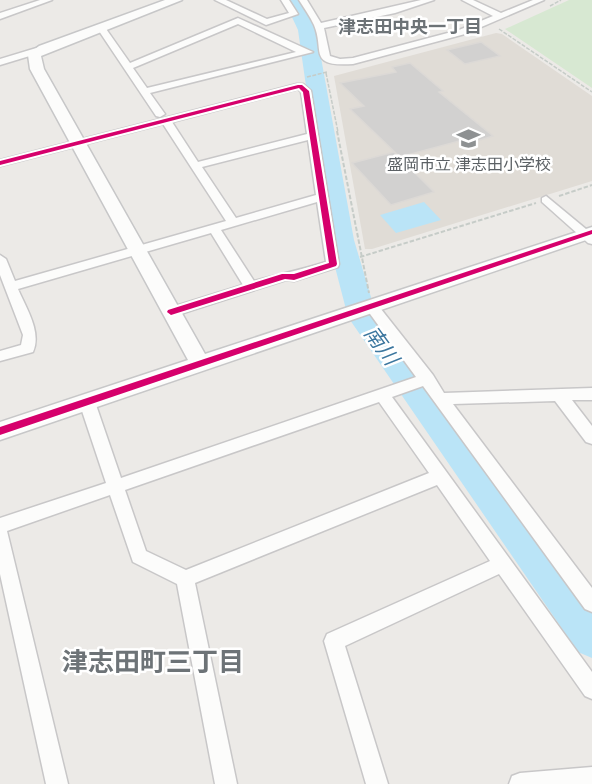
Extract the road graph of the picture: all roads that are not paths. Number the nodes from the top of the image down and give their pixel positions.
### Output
1 (48, 0) edge
2 (176, 0) edge
3 (219, 0) edge
4 (285, 0) edge
5 (303, 0) edge
6 (430, 0) edge
7 (466, 0) edge
8 (544, 3) edge
9 (0, 16) edge
10 (500, 16) junction
11 (266, 22) junction
12 (248, 26) junction
13 (319, 26) junction
14 (101, 28) junction
15 (43, 49) junction
16 (305, 52) junction
17 (322, 53) junction
18 (0, 62) edge
19 (128, 67) junction
20 (145, 92) junction
21 (163, 118) junction
22 (313, 136) junction
23 (79, 143) junction
24 (0, 163) edge
25 (194, 165) junction
26 (322, 197) junction
27 (546, 200) road end
28 (233, 222) junction
29 (214, 228) junction
30 (590, 236) edge
31 (137, 250) junction
32 (0, 259) edge
33 (10, 287) junction
34 (251, 287) junction
35 (372, 307) junction
36 (171, 312) junction
37 (0, 356) edge
38 (200, 364) junction
39 (428, 379) junction
40 (592, 394) edge
41 (559, 395) junction
42 (382, 396) junction
43 (443, 399) junction
44 (87, 402) junction
45 (0, 431) edge
46 (592, 438) edge
47 (440, 476) junction
48 (115, 485) junction
49 (0, 526) edge
50 (0, 534) edge
51 (502, 564) junction
52 (185, 579) junction
53 (592, 603) edge
54 (592, 689) edge
55 (592, 778) edge
56 (57, 784) edge
57 (226, 784) edge
58 (378, 784) edge
59 (520, 784) edge

1 - 9 street
2 - 14 street
3 - 11 street
4 - 11 street
5 - 13 street
6 - 13 street
7 - 10 street
8 - 10 street
10 - 17 street
11 - 12 street
12 - 16 street
12 - 19 street
13 - 17 street
14 - 15 street
14 - 19 street
15 - 18 street
15 - 23 street
16 - 17 street
16 - 20 street
19 - 20 street
20 - 21 street
21 - 22 street
21 - 23 street
21 - 25 street
22 - 25 street
22 - 26 street
23 - 24 street
23 - 31 street
25 - 28 street
26 - 28 street
26 - 34 street
27 - 30 street
28 - 29 street
29 - 31 street
29 - 34 street
30 - 35 street
31 - 33 street
31 - 36 street
32 - 33 street
33 - 37 street
34 - 36 street
35 - 38 street
35 - 39 street
36 - 38 street
38 - 44 street
39 - 42 street
39 - 43 street
40 - 41 street
41 - 43 street
41 - 46 street
42 - 47 street
42 - 48 street
43 - 53 street
44 - 45 street
44 - 48 street
47 - 51 street
47 - 52 street
48 - 49 street
48 - 52 street
50 - 56 street
51 - 54 street
51 - 58 street
52 - 57 street
55 - 59 street

